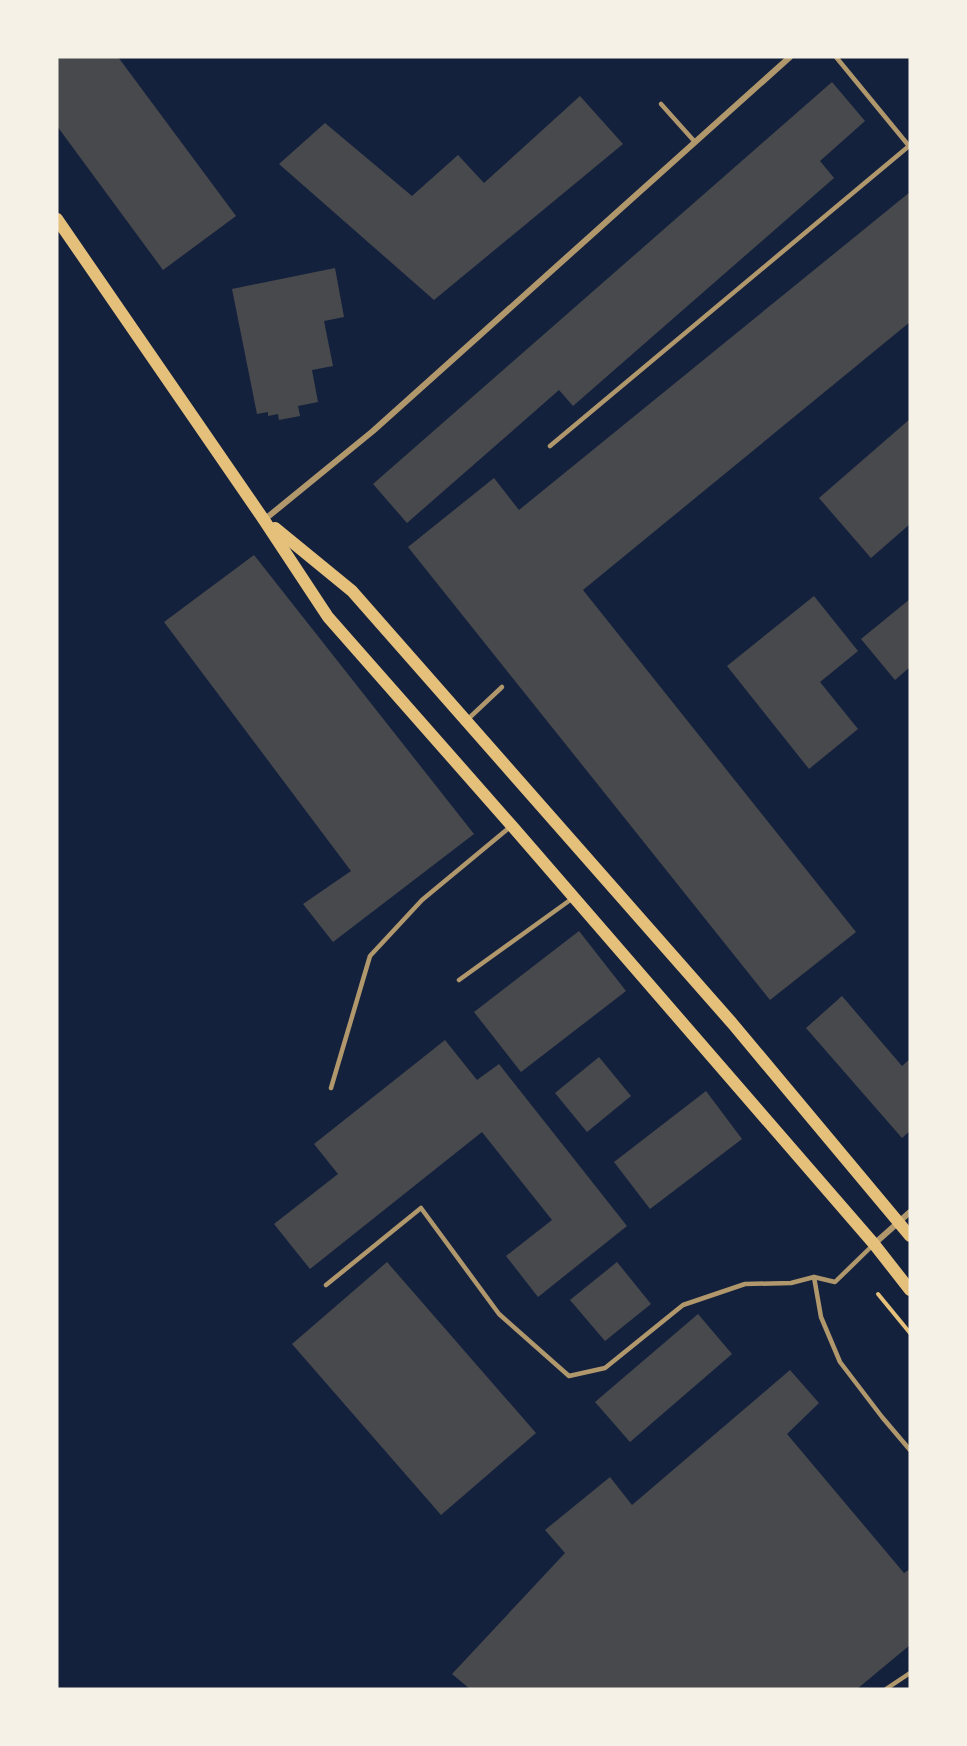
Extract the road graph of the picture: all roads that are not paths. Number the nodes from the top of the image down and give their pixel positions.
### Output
1 (790, 57) edge
2 (836, 57) edge
3 (661, 104) dead end
4 (695, 142) junction
5 (57, 219) edge
6 (550, 446) dead end
7 (264, 520) junction
8 (502, 687) dead end
9 (466, 721) junction
10 (512, 826) junction
11 (573, 898) junction
12 (459, 980) dead end
13 (331, 1088) dead end
14 (910, 1212) edge
15 (898, 1222) junction
16 (910, 1236) edge
17 (874, 1244) junction
18 (814, 1277) junction
19 (326, 1285) dead end
20 (910, 1290) edge
21 (910, 1450) edge
22 (910, 1673) edge
23 (886, 1689) edge

1 - 4 street
2 - 6 lane
3 - 4 lane
4 - 7 street
5 - 7 main road
7 - 9 main road
7 - 10 main road
8 - 9 lane
9 - 15 main road
10 - 11 main road
10 - 13 lane
11 - 12 lane
11 - 17 main road
14 - 15 street
15 - 16 main road
15 - 17 street
17 - 18 lane
17 - 20 main road
18 - 19 lane
18 - 21 lane
22 - 23 lane

